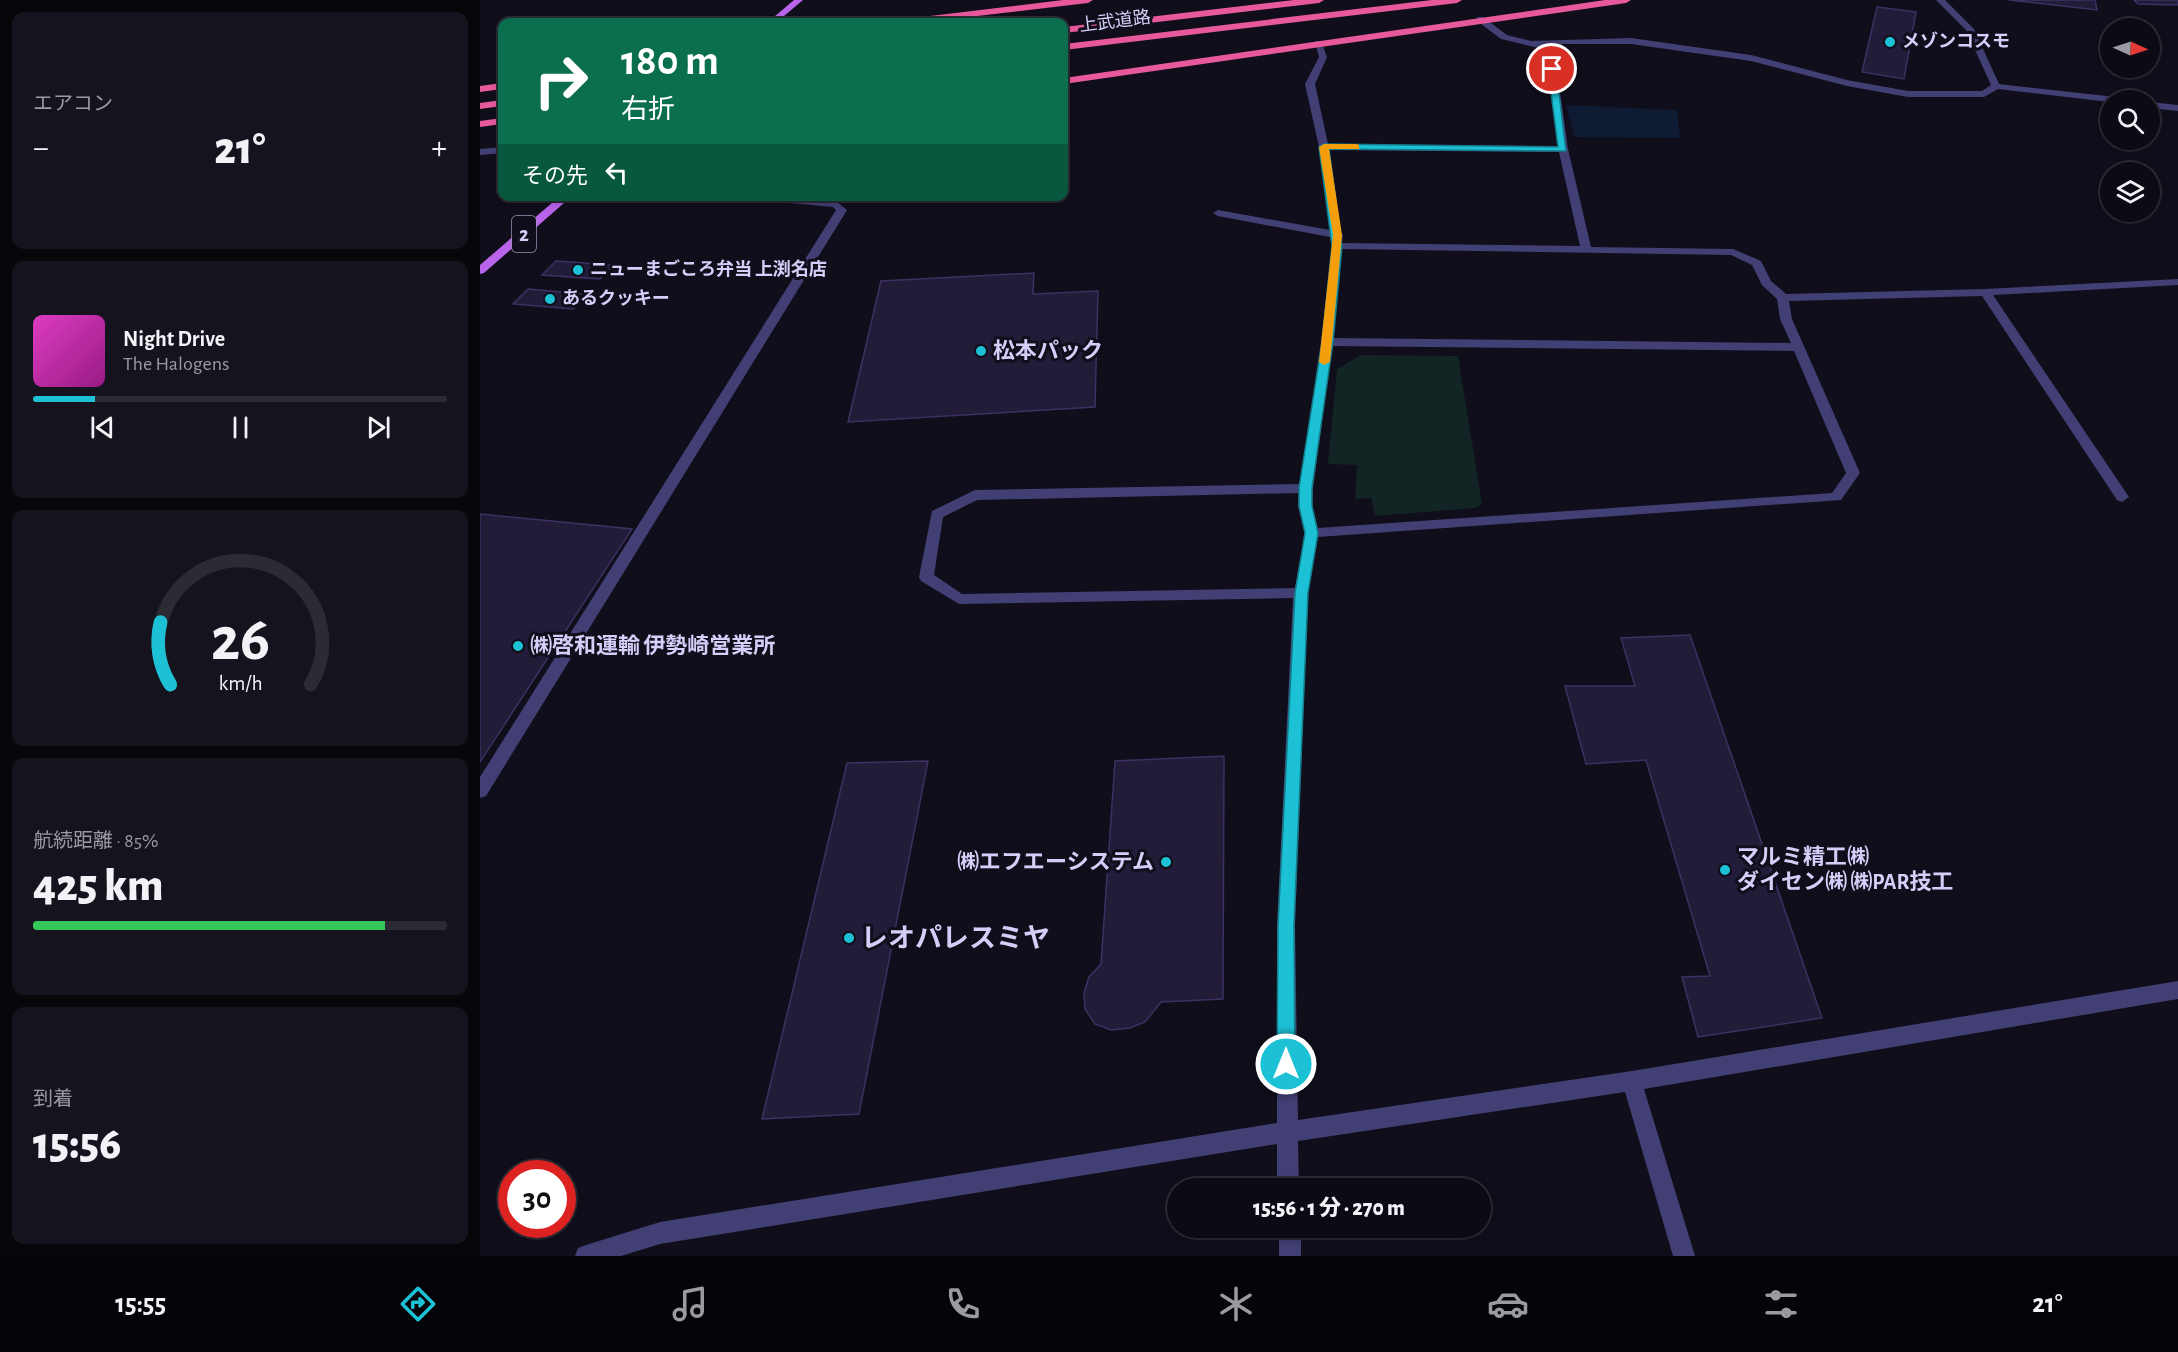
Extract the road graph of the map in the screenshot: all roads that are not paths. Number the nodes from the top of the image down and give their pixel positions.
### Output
1 (799, 0) edge
2 (1088, 0) edge
3 (1318, 0) edge
4 (1457, 0) edge
5 (1626, 0) edge
6 (1940, 0) edge
7 (777, 18) edge
8 (937, 18) edge
9 (1480, 20) junction
10 (1068, 30) edge
11 (1534, 42) junction
12 (1317, 43) junction
13 (1068, 46) edge
14 (1068, 80) edge
15 (498, 86) edge
16 (1996, 86) junction
17 (480, 88) edge
18 (2100, 98) edge
19 (498, 103) edge
20 (480, 105) edge
21 (2160, 106) edge
22 (2178, 108) edge
23 (498, 122) edge
24 (480, 124) edge
25 (1324, 147) junction
26 (1563, 150) junction
27 (498, 151) edge
28 (480, 153) edge
29 (561, 201) edge
30 (803, 201) edge
31 (1218, 213) dead end
32 (1337, 240) junction
33 (1586, 249) junction
34 (480, 271) edge
35 (2178, 282) edge
36 (1985, 292) junction
37 (1783, 298) junction
38 (1327, 342) junction
39 (1798, 347) junction
40 (1305, 488) junction
41 (2122, 497) dead end
42 (1312, 533) junction
43 (1301, 593) junction
44 (480, 791) edge
45 (2178, 990) edge
46 (1632, 1081) junction
47 (1287, 1132) junction
48 (1288, 1178) edge
49 (1290, 1238) edge
50 (585, 1256) edge
51 (1290, 1256) edge
52 (1684, 1256) edge

1 - 7 main road
2 - 8 highway
3 - 10 highway, 上武道路
4 - 13 highway, 上武道路
5 - 9 highway
6 - 16 street
9 - 11 street
9 - 12 highway
11 - 16 street
11 - 26 street
12 - 14 highway
12 - 25 street
15 - 17 highway
16 - 18 street
19 - 20 highway
21 - 22 street
23 - 24 highway
25 - 26 street
25 - 32 street
26 - 33 street
27 - 28 street
29 - 34 main road, 2
30 - 44 street
31 - 32 street
32 - 33 street
32 - 38 street
33 - 37 street
35 - 36 street
36 - 37 street
36 - 41 street
37 - 39 street
38 - 39 street
38 - 40 street
39 - 42 street
40 - 42 street
40 - 43 street
42 - 43 street
43 - 47 street
45 - 46 street
46 - 47 street
46 - 52 street
47 - 48 street
47 - 50 street
49 - 51 street

